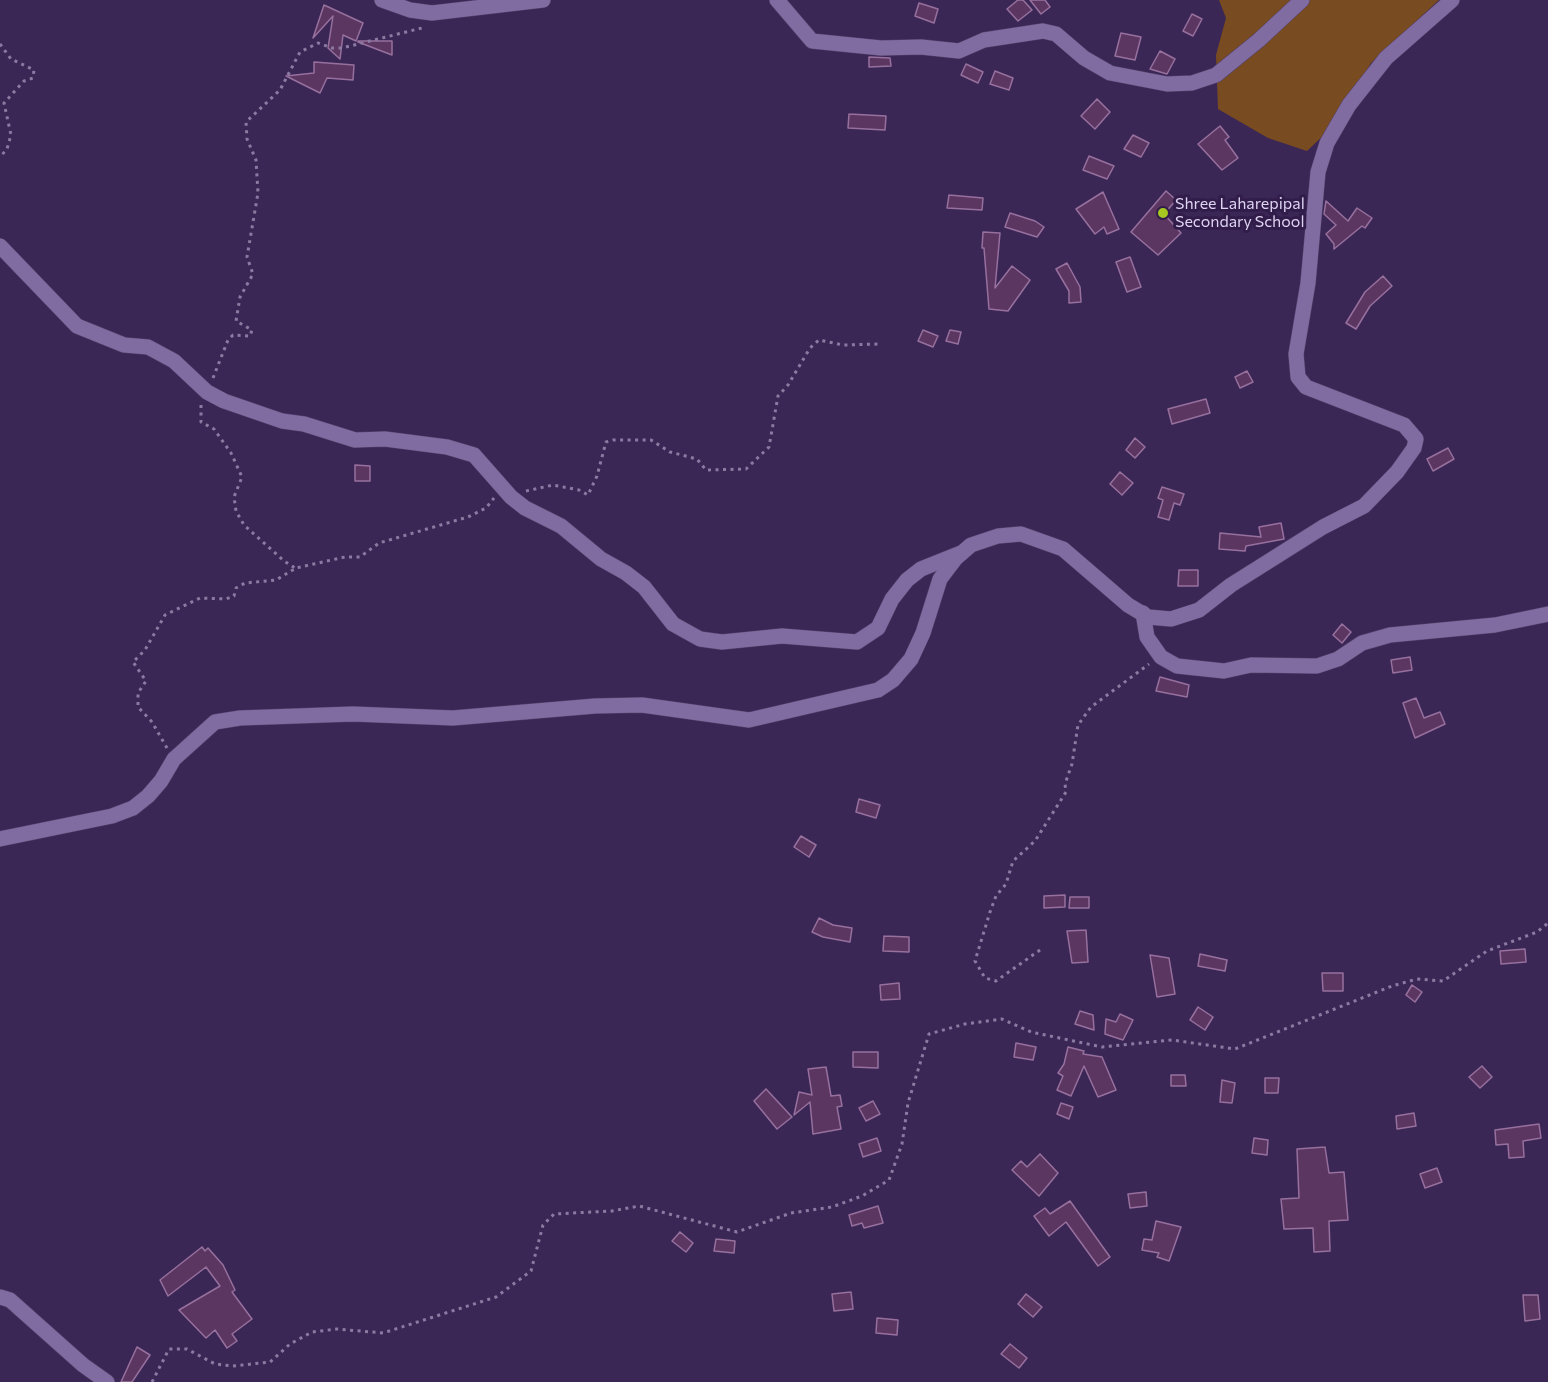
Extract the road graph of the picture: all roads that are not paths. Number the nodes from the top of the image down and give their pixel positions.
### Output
1 (382, 0) edge
2 (543, 0) edge
3 (777, 0) edge
4 (1302, 0) edge
5 (1452, 0) edge
6 (0, 246) edge
7 (961, 553) junction
8 (1143, 613) junction
9 (1548, 614) edge
10 (0, 839) edge
11 (0, 1297) edge
12 (108, 1382) edge

1 - 2 street
3 - 4 street
5 - 8 street
6 - 7 street
7 - 8 street
7 - 10 street
8 - 9 street
11 - 12 street

